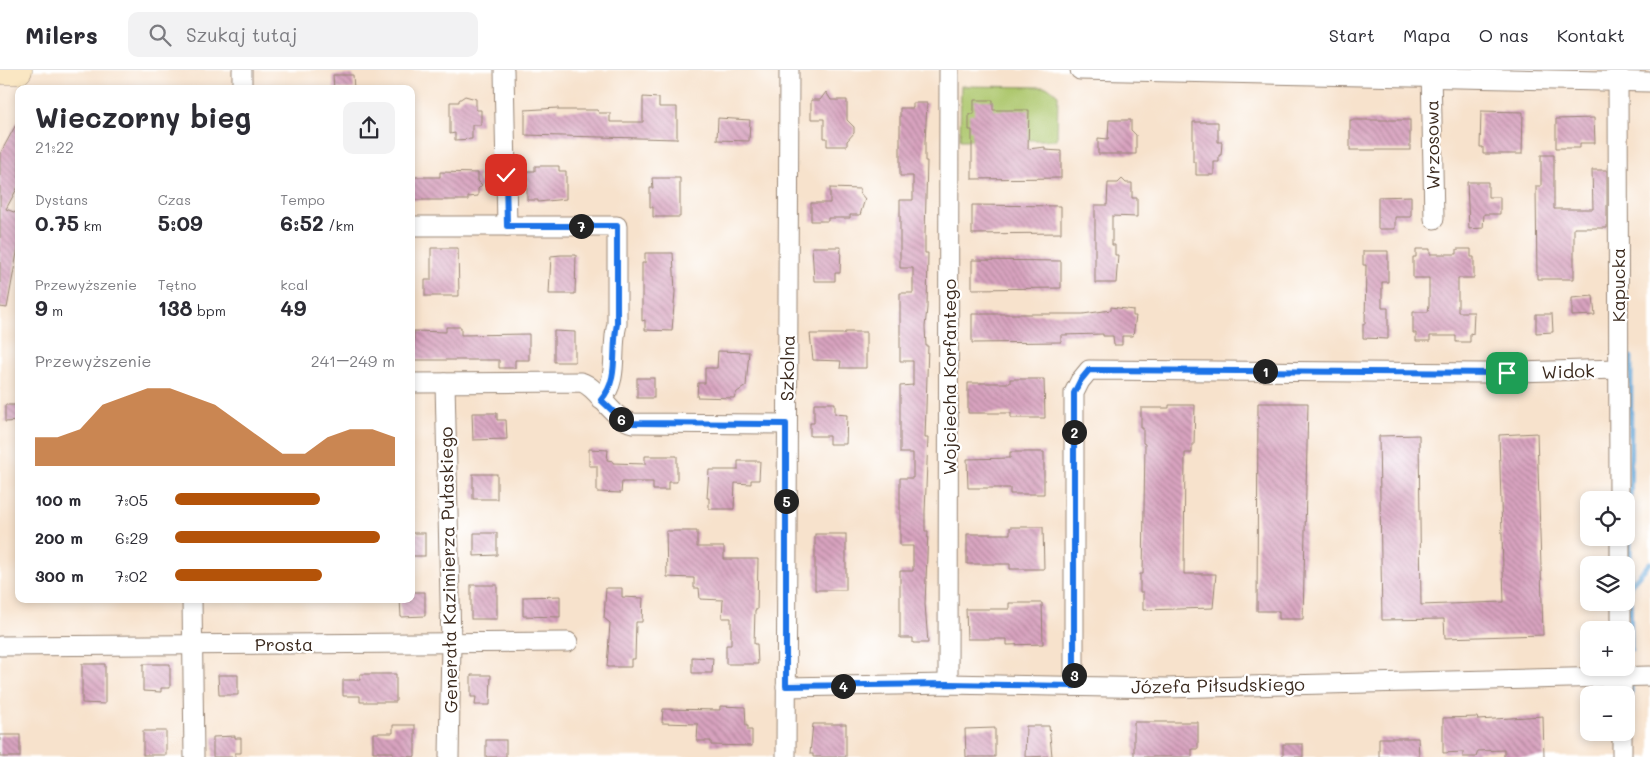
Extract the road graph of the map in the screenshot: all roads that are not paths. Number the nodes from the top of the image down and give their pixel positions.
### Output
1 (3, 70) edge
2 (18, 70) edge
3 (242, 70) edge
4 (504, 70) edge
5 (789, 70) edge
6 (949, 70) edge
7 (1080, 70) edge
8 (1176, 71) edge
9 (1431, 74) edge
10 (0, 75) edge
11 (1618, 76) edge
12 (1650, 82) edge
13 (242, 85) edge
14 (1434, 219) dead end
15 (415, 226) edge
16 (507, 226) junction
17 (1618, 369) junction
18 (415, 383) edge
19 (445, 383) junction
20 (601, 400) junction
21 (786, 424) junction
22 (1619, 491) edge
23 (192, 603) edge
24 (568, 642) dead end
25 (451, 643) junction
26 (193, 645) junction
27 (0, 646) edge
28 (1650, 676) edge
29 (1622, 680) edge
30 (948, 684) junction
31 (786, 686) junction
32 (1074, 686) junction
33 (1622, 741) edge
34 (194, 757) edge
35 (449, 757) edge
36 (786, 757) edge
37 (1622, 757) edge

1 - 2 street
1 - 10 street
3 - 13 street
4 - 16 street
5 - 21 street, Szkolna
6 - 30 street, Wojciecha Korfantego
7 - 8 street
8 - 9 street
9 - 11 street
9 - 14 street, Wrzosowa
11 - 12 street
11 - 17 street, Kapucka
15 - 16 street
16 - 20 street
17 - 22 street, Kapucka
17 - 32 street, Widok
18 - 19 street
19 - 20 street
19 - 25 street, Generała Kazimierza Pułaskiego
20 - 21 street
21 - 31 street, Szkolna
23 - 26 street
24 - 25 street, Prosta
25 - 26 street, Prosta
25 - 35 street, Generała Kazimierza Pułaskiego
26 - 27 street, Prosta
26 - 34 street
28 - 29 street, Józefa Piłsudskiego
29 - 32 street, Józefa Piłsudskiego
30 - 31 street, Józefa Piłsudskiego
30 - 32 street, Józefa Piłsudskiego
31 - 36 street, Szkolna
33 - 37 street

